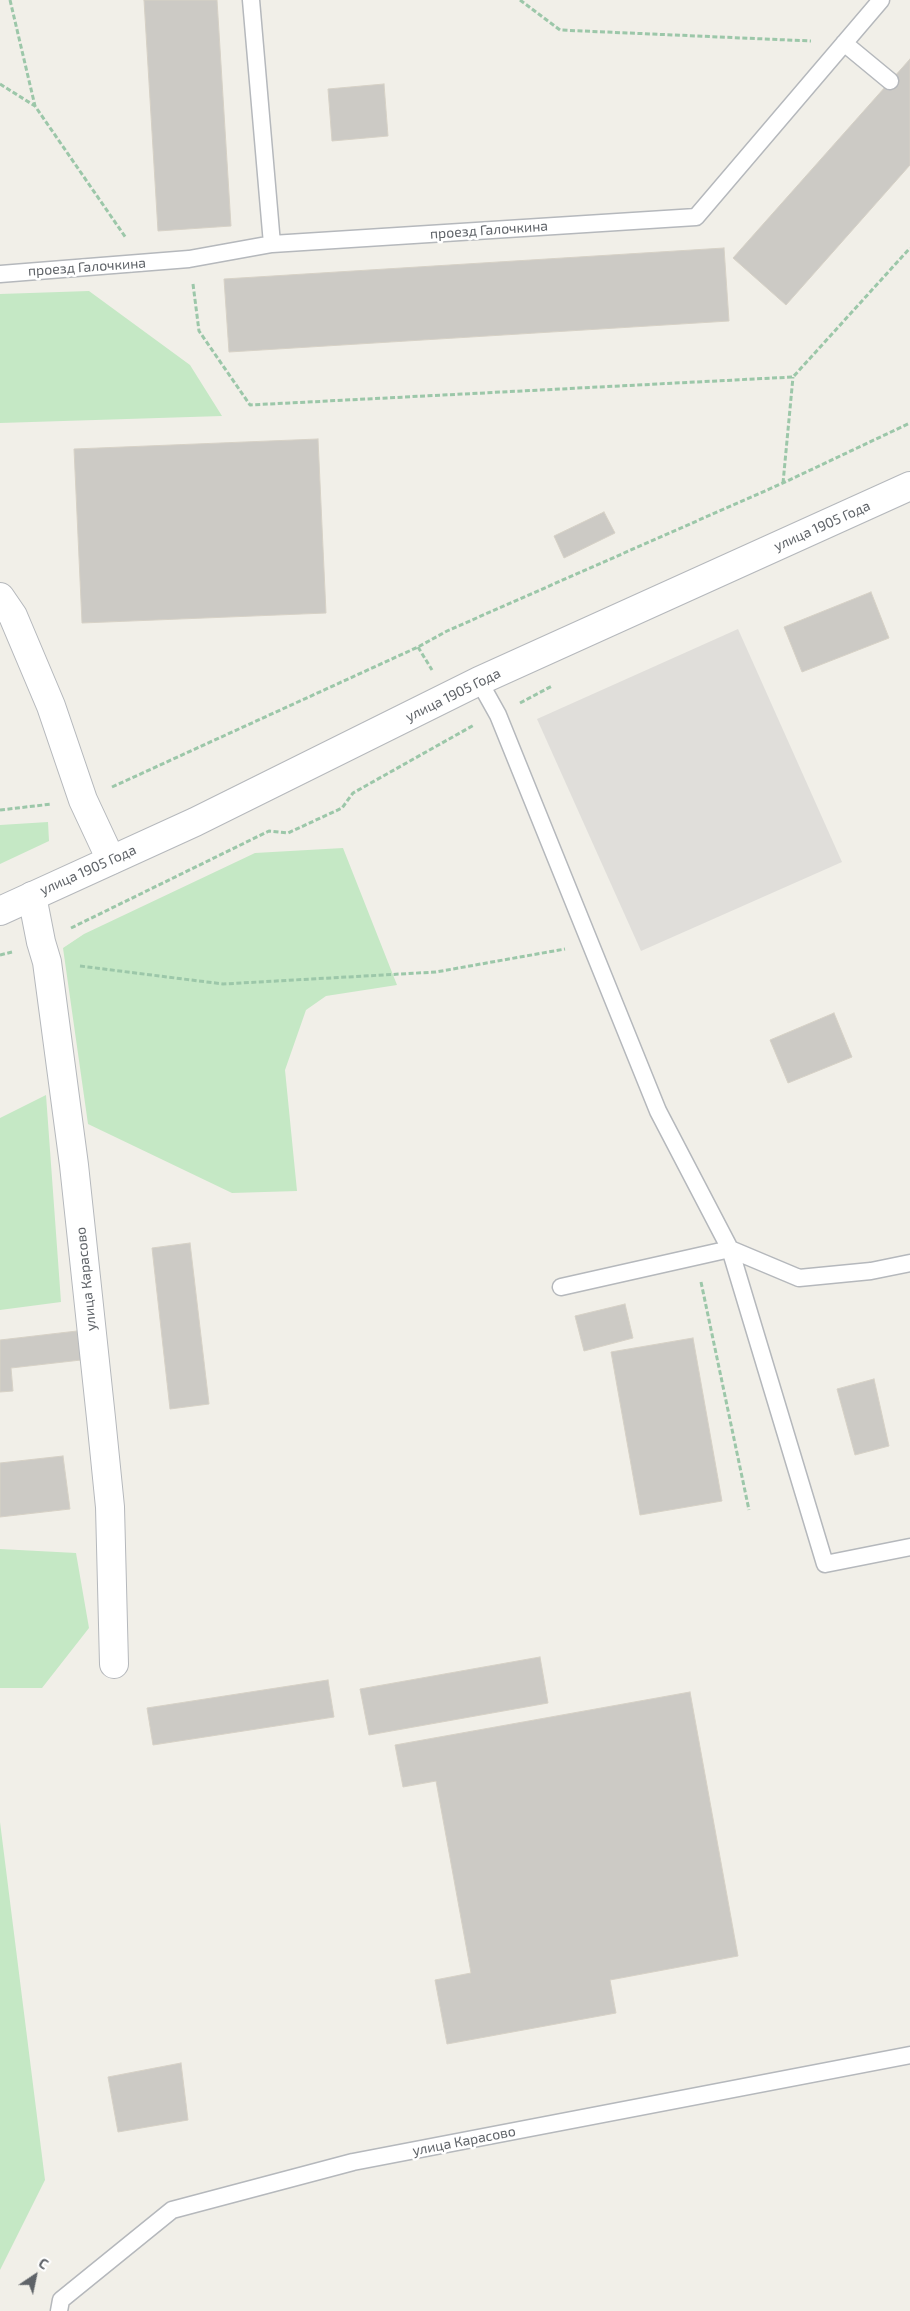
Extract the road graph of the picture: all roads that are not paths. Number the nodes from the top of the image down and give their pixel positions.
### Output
1 (251, 0) edge
2 (881, 0) edge
3 (844, 43) junction
4 (890, 82) dead end
5 (272, 244) junction
6 (0, 274) edge
7 (910, 486) edge
8 (0, 597) edge
9 (479, 681) junction
10 (111, 860) junction
11 (32, 896) junction
12 (0, 911) edge
13 (730, 1249) junction
14 (910, 1263) edge
15 (561, 1288) dead end
16 (910, 1547) edge
17 (114, 1664) dead end
18 (910, 2055) edge
19 (59, 2311) edge

1 - 5 lane
2 - 3 lane, проезд Галочкина
3 - 4 lane
3 - 5 lane, проезд Галочкина
5 - 6 lane, проезд Галочкина
7 - 9 street, улица 1905 Года
8 - 10 street
9 - 10 street, улица 1905 Года
9 - 13 lane
10 - 11 street, улица 1905 Года
11 - 12 street, улица 1905 Года
11 - 17 street, улица Карасово
13 - 14 lane
13 - 15 lane
13 - 16 lane
18 - 19 lane, улица Карасово

